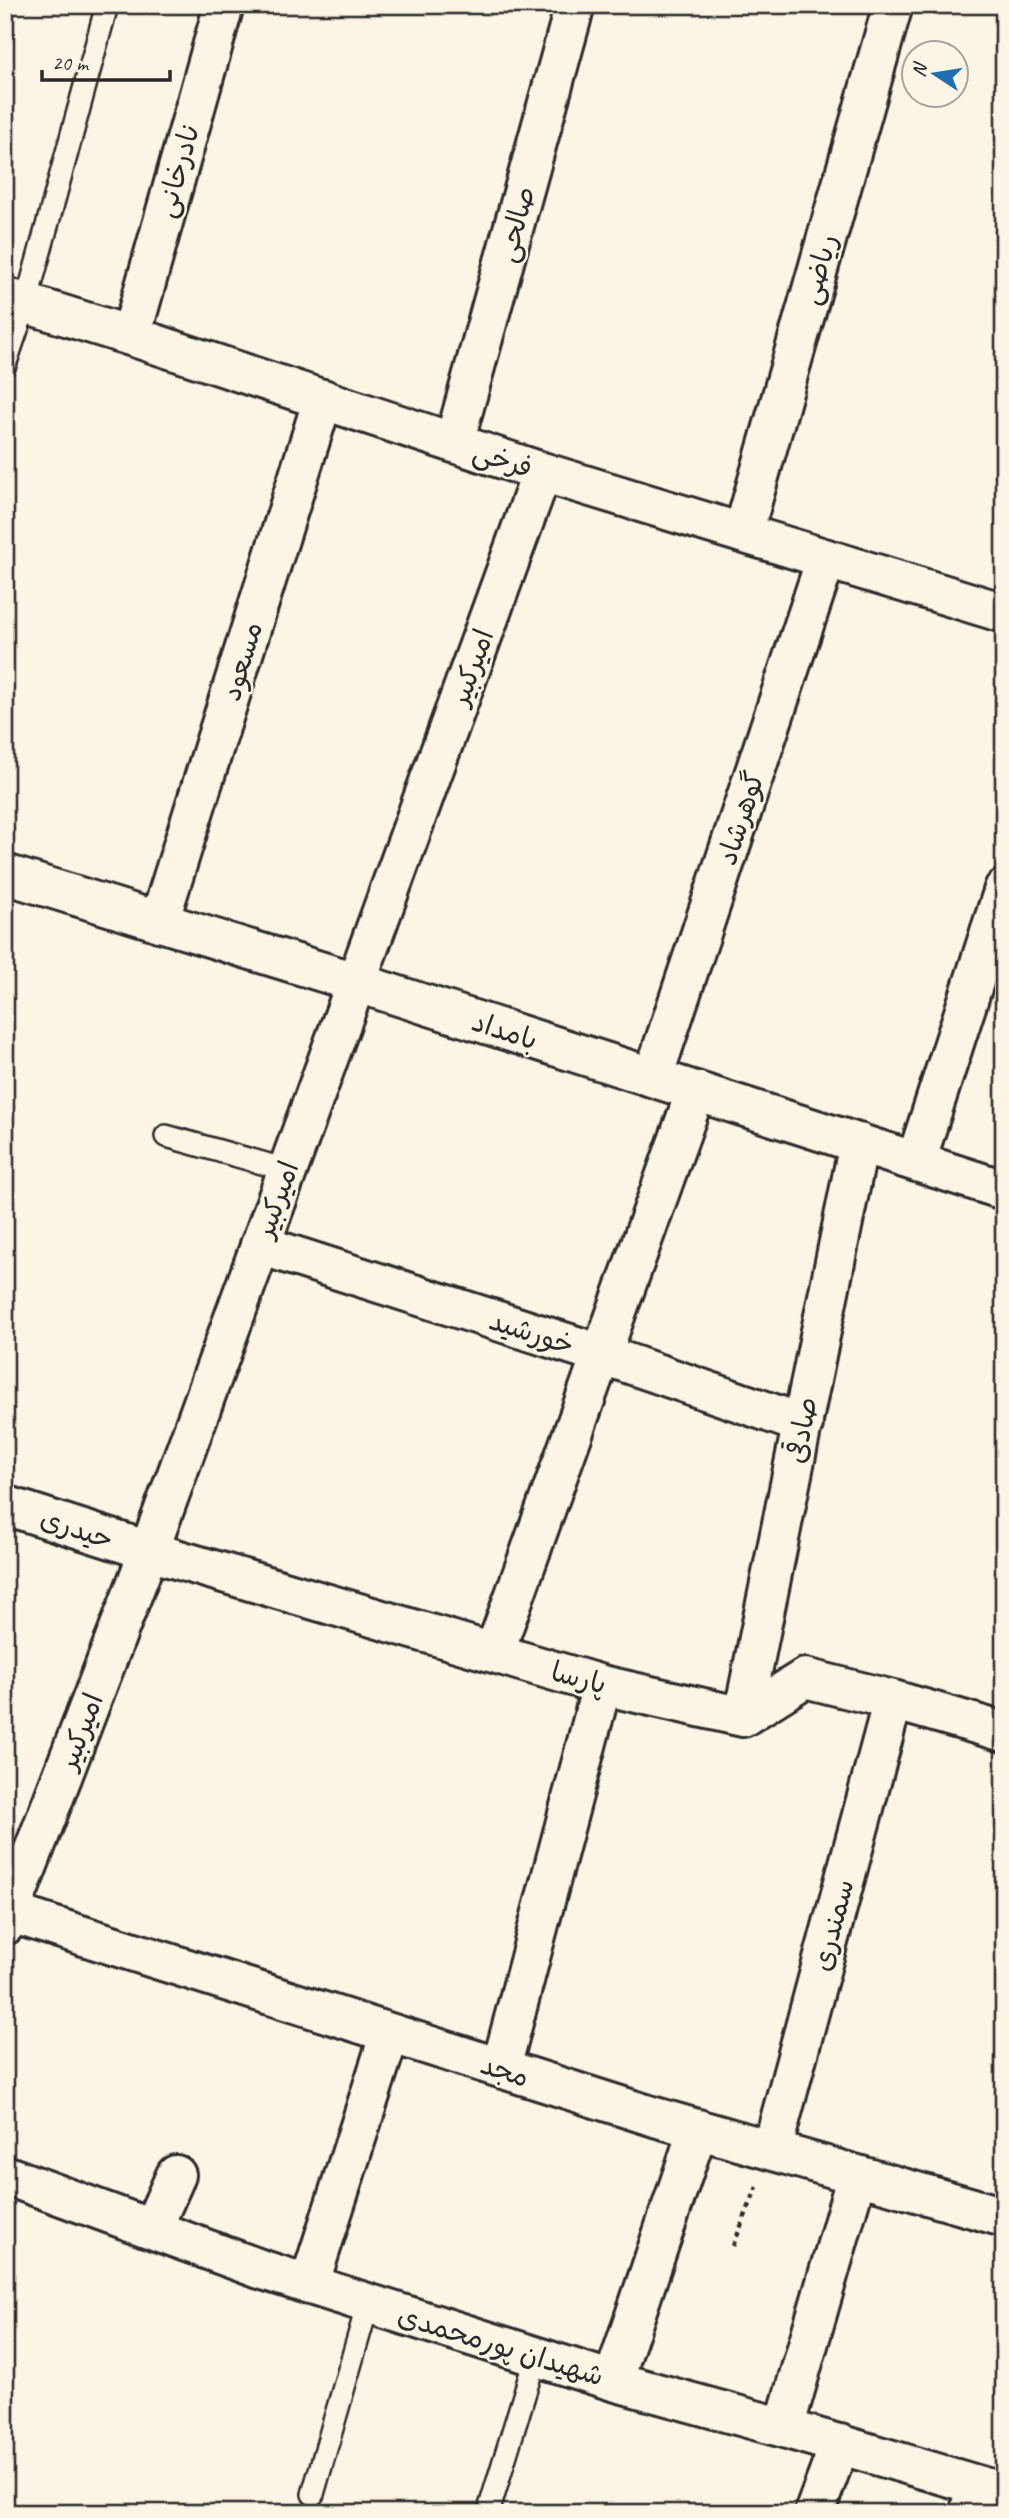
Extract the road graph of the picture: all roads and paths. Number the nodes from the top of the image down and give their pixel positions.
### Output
1 (107, 5) edge
2 (224, 5) edge
3 (575, 5) edge
4 (892, 5) edge
5 (16, 300) edge
6 (131, 336) junction
7 (5, 365) edge
8 (323, 399) junction
9 (454, 443) junction
10 (542, 472) junction
11 (743, 533) junction
12 (826, 559) junction
13 (1004, 613) edge
14 (5, 874) edge
15 (1004, 889) edge
16 (159, 922) junction
17 (355, 982) junction
18 (653, 1077) junction
19 (696, 1091) junction
20 (166, 1136) dead end
21 (859, 1143) junction
22 (916, 1161) junction
23 (287, 1170) junction
24 (1004, 1190) edge
25 (260, 1245) junction
26 (601, 1354) junction
27 (803, 1424) junction
28 (5, 1505) edge
29 (149, 1551) junction
30 (494, 1653) junction
31 (602, 1685) junction
32 (893, 1700) junction
33 (743, 1717) junction
34 (1004, 1732) edge
35 (7, 1916) edge
36 (390, 2033) junction
37 (501, 2068) junction
38 (698, 2129) junction
39 (772, 2150) junction
40 (5, 2175) edge
41 (176, 2175) dead end
42 (857, 2175) junction
43 (1004, 2217) edge
44 (152, 2230) junction
45 (733, 2246) dead end
46 (309, 2285) junction
47 (368, 2304) junction
48 (536, 2357) junction
49 (613, 2381) junction
50 (784, 2428) junction
51 (839, 2444) junction
52 (313, 2494) dead end
53 (978, 2496) edge
54 (489, 2510) dead end
55 (814, 2513) edge

1 - 5 lane
2 - 6 street, نادرخانی
3 - 9 street, صالحی
4 - 11 street, ریاضی
5 - 6 street, فرخی
5 - 7 lane
6 - 8 street, فرخی
8 - 9 street, فرخی
8 - 16 street, مسعود
9 - 10 street, فرخی
10 - 11 street, فرخی
10 - 17 street, امیرکبیر
11 - 12 street, فرخی
12 - 13 street, فرخی
12 - 18 street, گوهرشاد
14 - 16 street, بامداد
15 - 22 street
16 - 17 street, بامداد
17 - 18 street, بامداد
17 - 23 street, امیرکبیر
18 - 19 street, بامداد
19 - 21 street, بامداد
19 - 26 street
20 - 23 lane
21 - 22 street, بامداد
21 - 27 street, صادقی
22 - 24 street, بامداد
23 - 25 street, امیرکبیر
25 - 26 street, خورشید
25 - 29 street, امیرکبیر
26 - 27 street, خورشید
26 - 30 street
27 - 33 street, صادقی
28 - 29 street, حیدری
29 - 30 street, پارسا
29 - 35 street, امیرکبیر
30 - 31 street, پارسا
31 - 33 street, پارسا
31 - 37 street
32 - 33 street
32 - 34 street
32 - 39 street, سمندری
35 - 36 street, مجد
36 - 37 street, مجد
36 - 46 street
37 - 38 street, مجد
38 - 39 street, مجد
38 - 49 street
39 - 42 street, مجد
39 - 45 path
40 - 44 street, شهیدان پورمحمدی
41 - 44 street
42 - 43 street, مجد
42 - 50 street
44 - 46 street, شهیدان پورمحمدی
46 - 47 street, شهیدان پورمحمدی
47 - 48 street, شهیدان پورمحمدی
47 - 52 lane
48 - 49 street, شهیدان پورمحمدی
48 - 54 lane
49 - 50 street, شهیدان پورمحمدی
50 - 51 street, شهیدان پورمحمدی
51 - 53 street, شهیدان پورمحمدی
51 - 55 street

